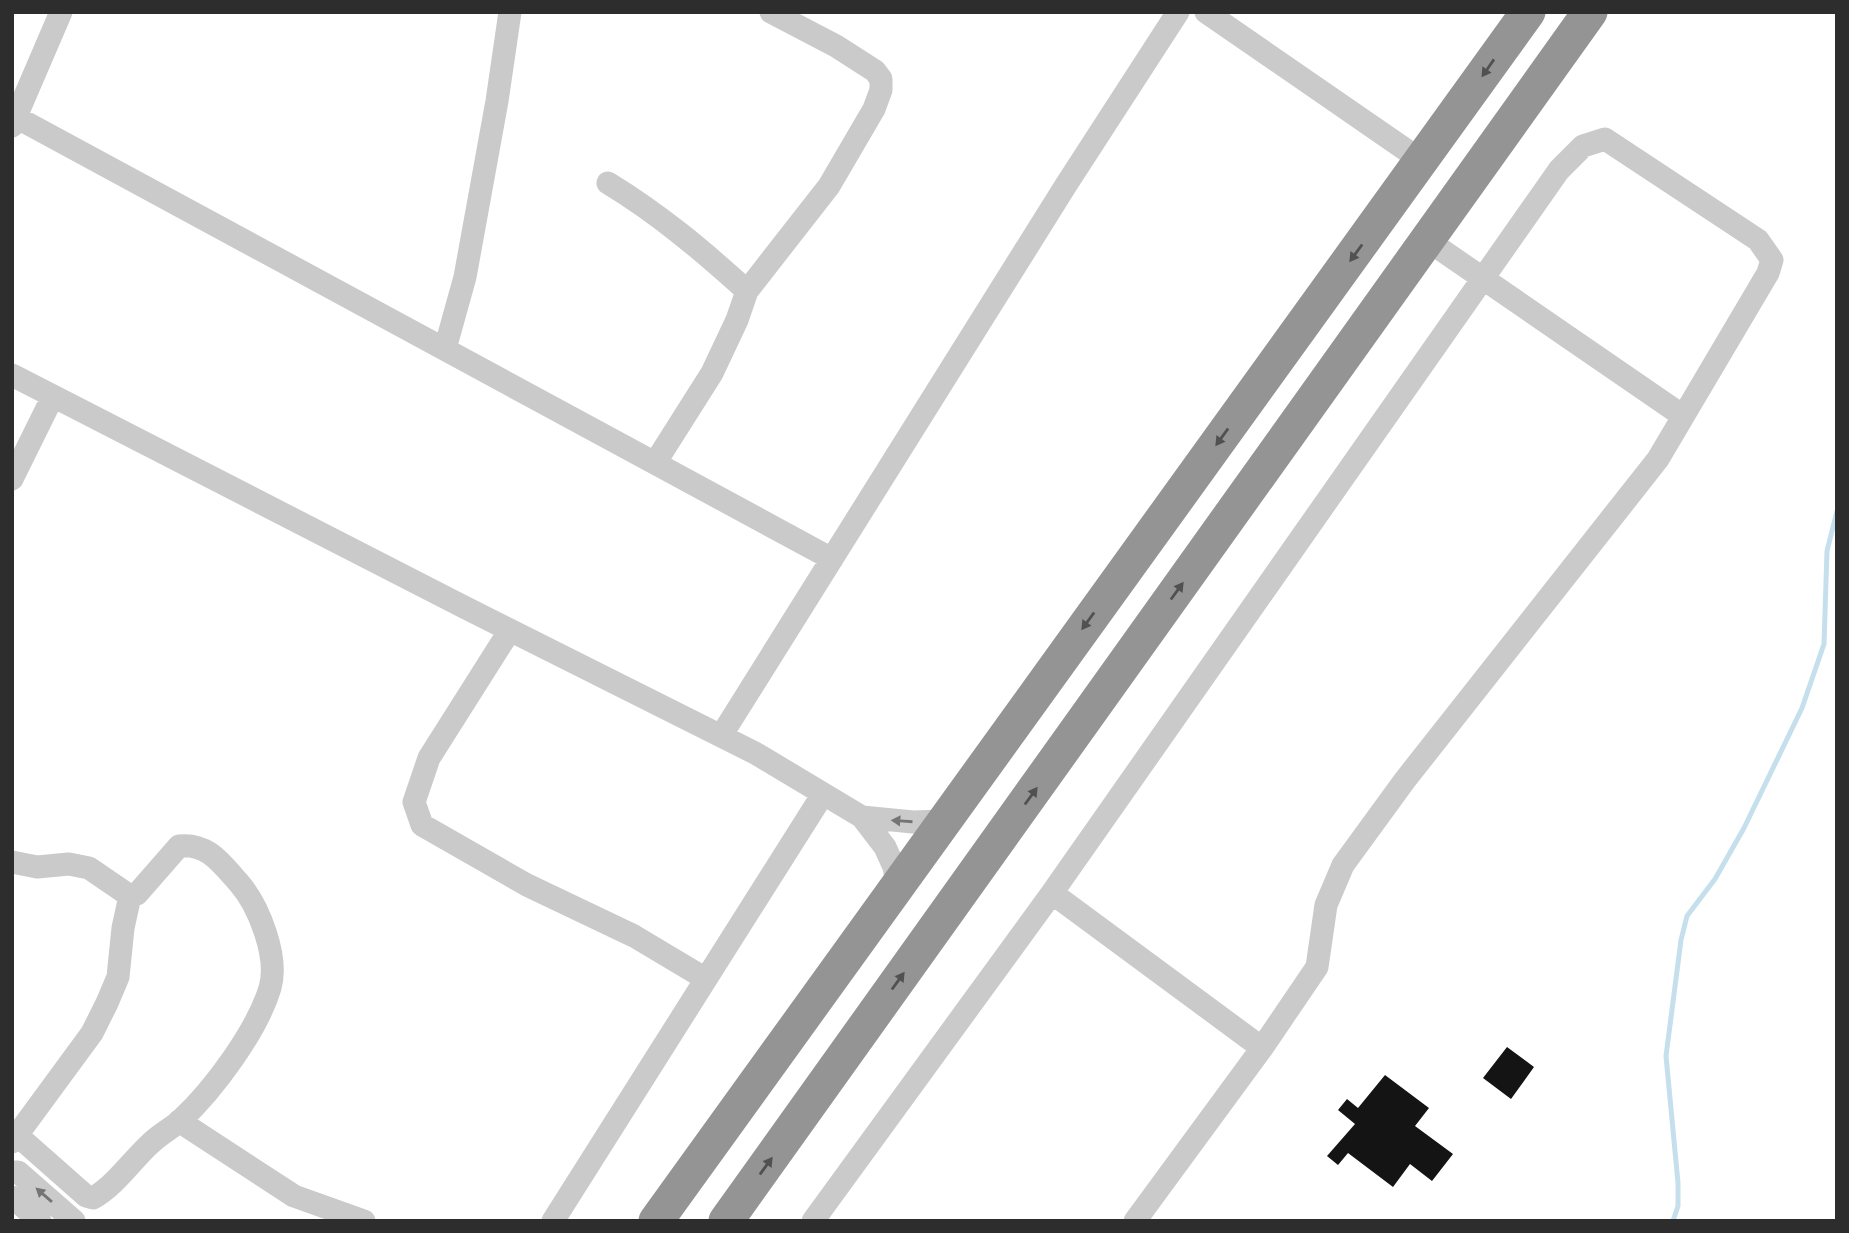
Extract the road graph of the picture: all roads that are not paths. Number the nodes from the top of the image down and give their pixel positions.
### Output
1 (61, 12) edge
2 (510, 12) edge
3 (771, 12) edge
4 (1178, 12) edge
5 (1206, 12) edge
6 (1528, 12) edge
7 (1590, 12) edge
8 (14, 119) edge
9 (1422, 161) junction
10 (608, 183) dead end
11 (1427, 240) junction
12 (1484, 280) junction
13 (747, 291) junction
14 (445, 349) junction
15 (12, 375) edge
16 (53, 396) junction
17 (1683, 416) junction
18 (655, 463) junction
19 (12, 479) edge
20 (832, 559) junction
21 (510, 630) junction
22 (721, 736) junction
23 (823, 794) junction
24 (862, 817) junction
25 (942, 821) junction
26 (12, 862) edge
27 (897, 884) junction
28 (1052, 893) junction
29 (130, 895) junction
30 (706, 979) junction
31 (1262, 1048) junction
32 (179, 1121) junction
33 (15, 1140) edge
34 (12, 1172) edge
35 (12, 1197) edge
36 (40, 1221) edge
37 (74, 1221) edge
38 (364, 1221) edge
39 (554, 1221) edge
40 (656, 1221) edge
41 (726, 1221) edge
42 (813, 1221) edge
43 (1135, 1221) edge

1 - 8 street
2 - 14 street
3 - 13 street
4 - 20 street
5 - 9 street
6 -> 9 highway
7 - 11 highway
8 - 14 street
9 -> 25 highway
10 - 13 street
11 - 12 street
41 -> 11 highway
12 - 17 street
12 - 17 street
12 - 28 street
13 - 18 street
14 - 18 street
15 - 16 street
16 - 19 street
16 - 21 street
17 - 31 street
18 - 20 street
20 - 22 street
21 - 22 street
21 - 30 street
22 - 23 street
23 - 24 street
23 - 30 street
25 -> 24 street
24 - 27 street
25 - 27 highway
26 - 29 street
27 - 40 highway
28 - 31 street
28 - 42 street
29 - 32 street
29 - 33 street
30 - 39 street
31 - 43 street
32 - 33 street
32 - 38 street
37 -> 34 street
35 - 36 street

